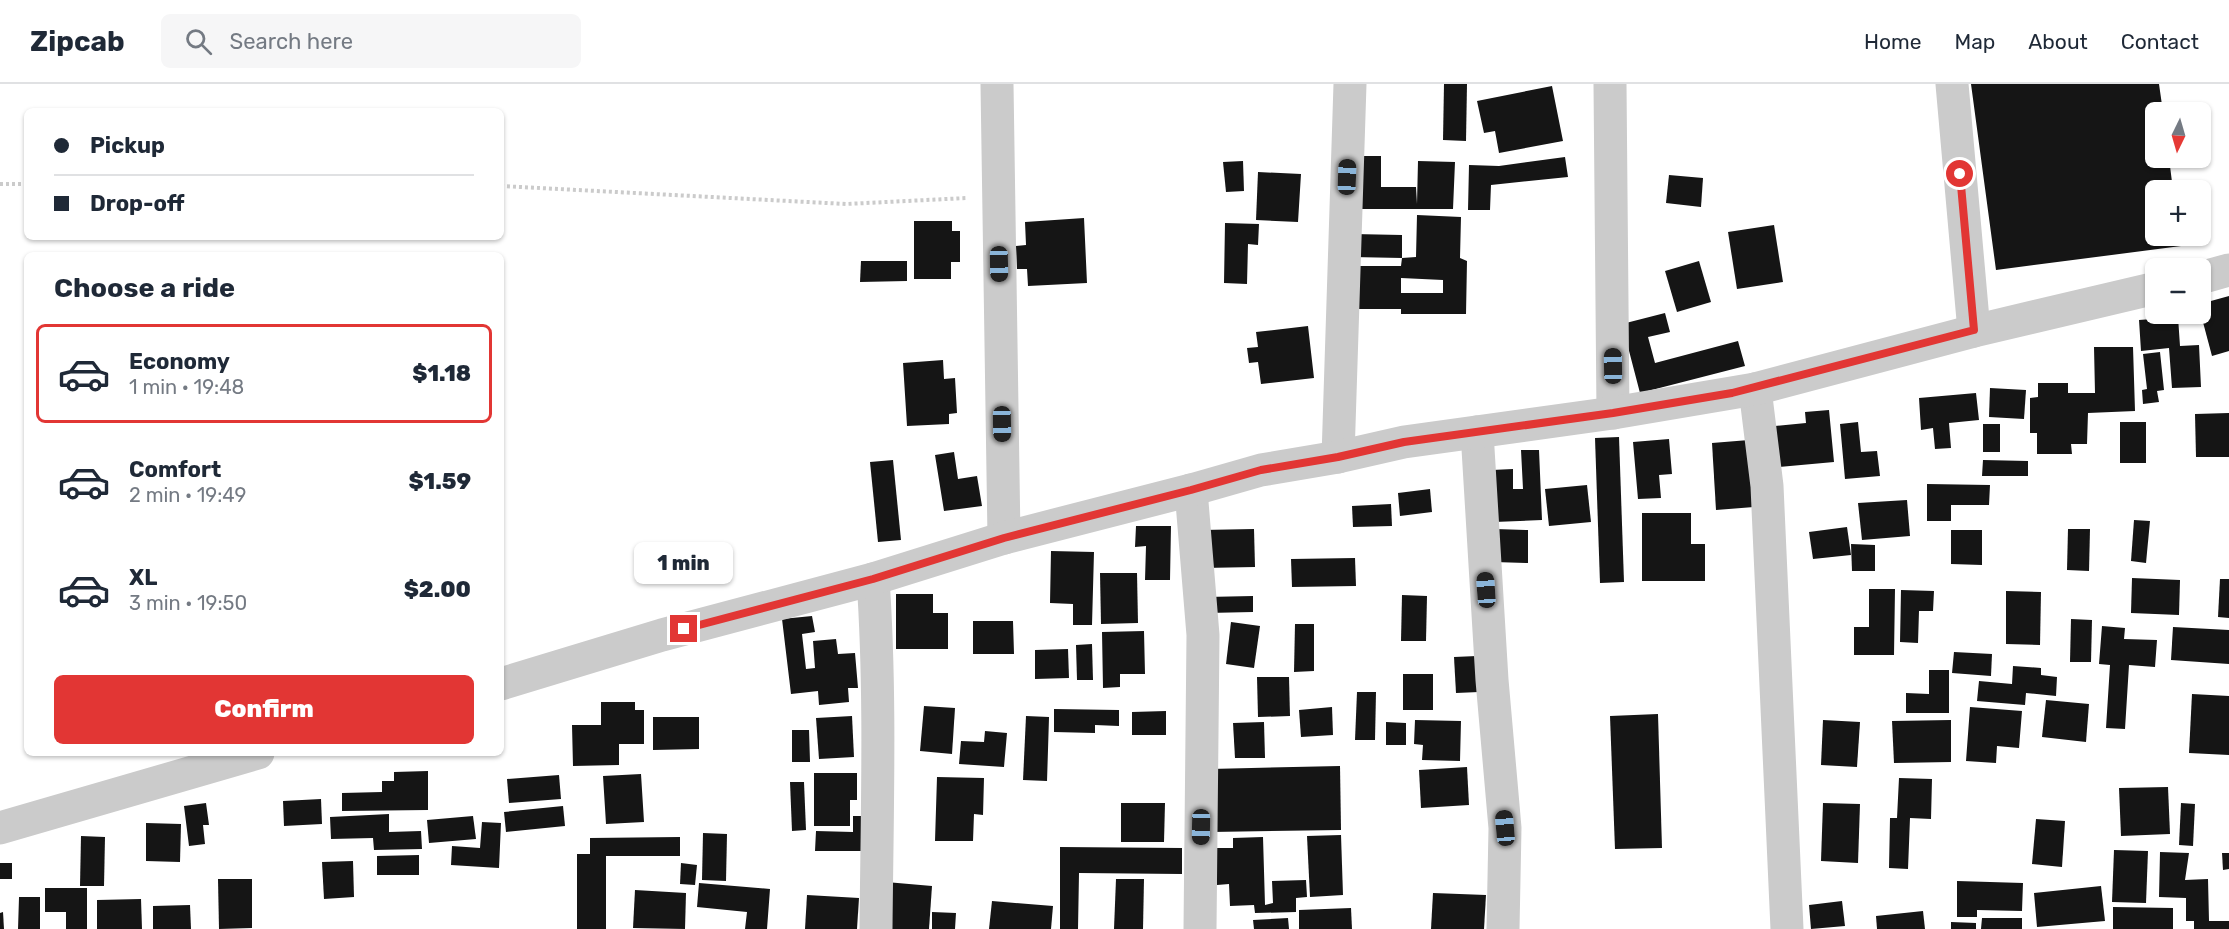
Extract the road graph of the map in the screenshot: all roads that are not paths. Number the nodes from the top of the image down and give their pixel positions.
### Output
1 (997, 84) edge
2 (1350, 84) edge
3 (1610, 84) edge
4 (1952, 84) edge
5 (2229, 270) edge
6 (2211, 275) edge
7 (2145, 291) edge
8 (1974, 330) junction
9 (1755, 388) junction
10 (1613, 413) junction
11 (1477, 432) junction
12 (1338, 457) junction
13 (1191, 490) junction
14 (1004, 538) junction
15 (873, 579) junction
16 (504, 683) edge
17 (247, 756) edge
18 (0, 828) edge
19 (876, 929) edge
20 (1200, 929) edge
21 (1503, 929) edge
22 (1787, 929) edge

1 - 14 street
2 - 12 street
3 - 10 street
4 - 8 street
5 - 6 street
7 - 8 street
8 - 9 street
9 - 10 street
9 - 22 street
10 - 11 street
11 - 12 street
11 - 21 street
12 - 13 street
13 - 14 street
13 - 20 street
14 - 15 street
15 - 16 street
15 - 19 street
17 - 18 street

